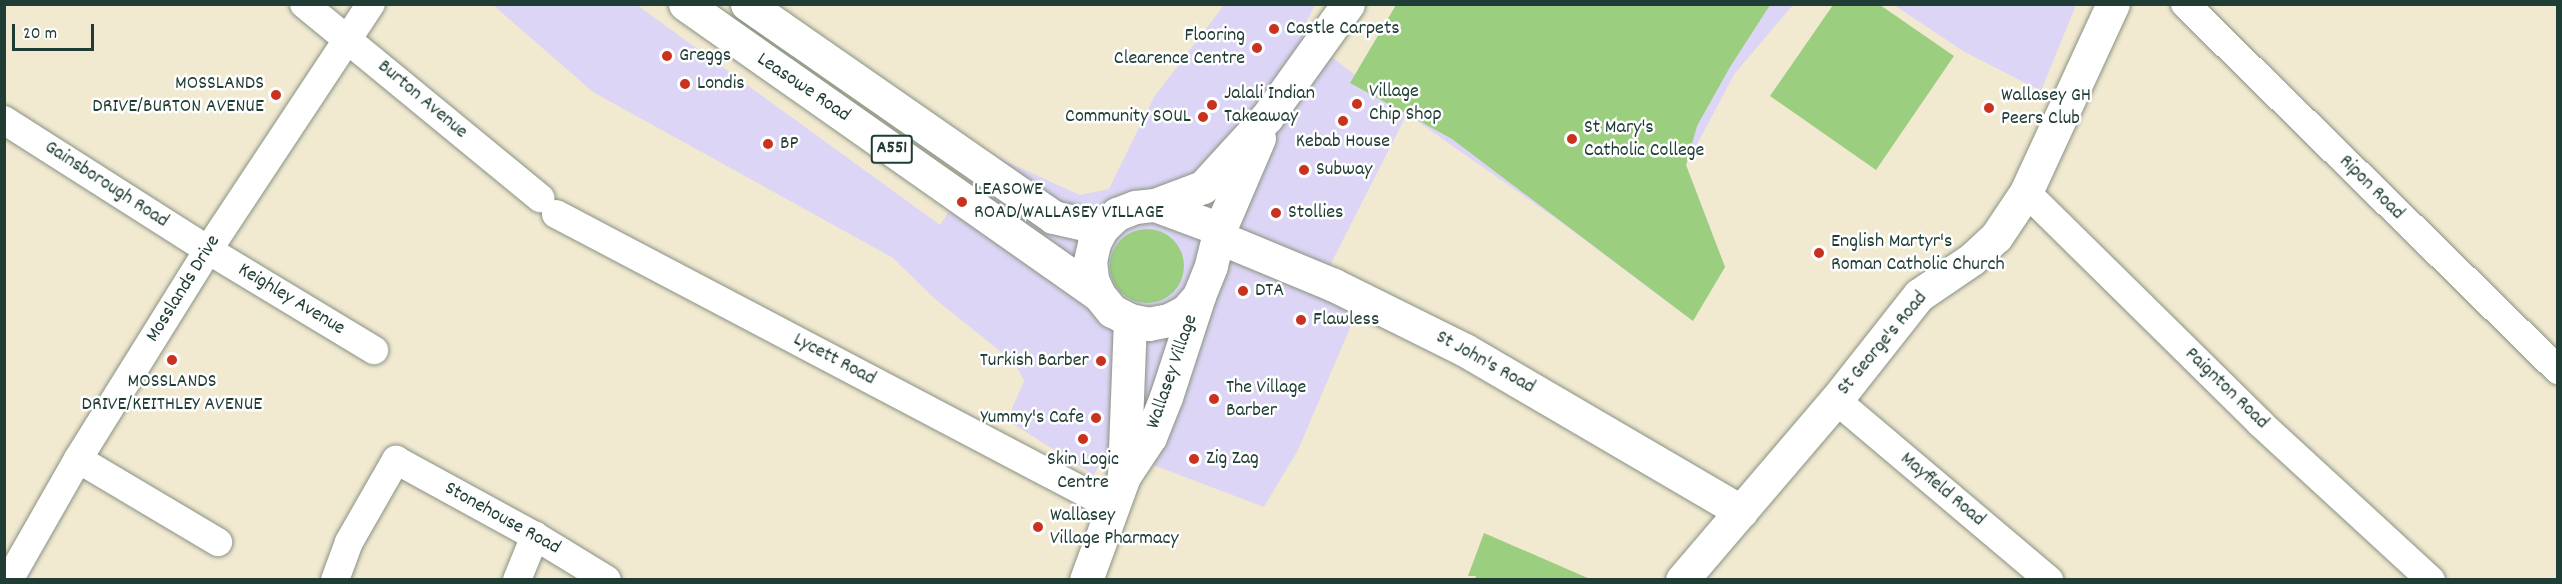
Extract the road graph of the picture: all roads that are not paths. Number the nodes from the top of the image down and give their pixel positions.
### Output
1 (304, 4) edge
2 (370, 4) edge
3 (685, 4) edge
4 (747, 4) edge
5 (1348, 4) edge
6 (2113, 4) edge
7 (2185, 4) edge
8 (348, 39) junction
9 (1268, 117) junction
10 (4, 120) edge
11 (2026, 192) junction
12 (1155, 205) junction
13 (548, 206) joint
14 (1102, 228) junction
15 (1219, 233) junction
16 (208, 250) junction
17 (1099, 295) junction
18 (1199, 296) junction
19 (1130, 320) junction
20 (374, 350) dead end
21 (2558, 370) edge
22 (1836, 400) junction
23 (78, 459) junction
24 (1124, 476) junction
25 (1112, 506) junction
26 (1741, 511) junction
27 (535, 536) junction
28 (218, 542) dead end
29 (9, 579) edge
30 (335, 579) edge
31 (517, 579) edge
32 (607, 579) edge
33 (1086, 579) edge
34 (1682, 579) edge
35 (2049, 579) edge
36 (2432, 579) edge

1 - 8 street, Burton Avenue
2 - 8 street, Mosslands Drive
3 - 17 main road, Leasowe Road / A551
4 - 14 main road, Leasowe Road / A551
5 - 9 main road
6 - 11 main road, St George's Road
7 - 21 street, Ripon Road
8 - 13 street, Burton Avenue
8 - 16 street, Mosslands Drive
9 - 12 main road
9 - 15 main road
10 - 16 street, Gainsborough Road
11 - 22 main road, St George's Road
11 - 36 street, Paignton Road
12 - 14 main road
12 - 15 main road
13 - 25 street, Lycett Road
14 - 17 main road
15 - 18 main road
15 - 26 main road, St John's Road
16 - 20 street, Keighley Avenue
16 - 23 street, Mosslands Drive
17 - 19 main road
18 - 19 main road
18 - 24 main road, Wallasey Village
19 - 24 main road, Wallasey Village
22 - 26 main road, St George's Road
22 - 35 street, Mayfield Road
23 - 28 street
23 - 29 street, Mosslands Drive
24 - 25 main road, Wallasey Village
25 - 33 main road, Wallasey Village
26 - 34 main road, St George's Road
27 - 30 street, Stonehouse Road
27 - 31 street
27 - 32 street, Stonehouse Road

